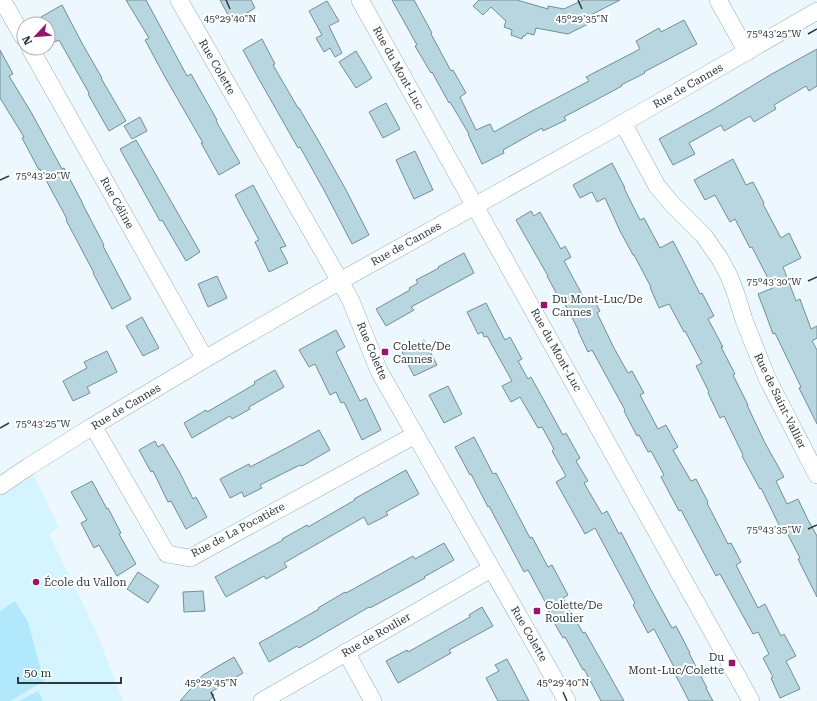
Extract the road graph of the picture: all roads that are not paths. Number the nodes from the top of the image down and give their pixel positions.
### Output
1 (2, 0) edge
2 (179, 0) edge
3 (360, 0) edge
4 (718, 0) edge
5 (817, 11) edge
6 (16, 24) edge
7 (746, 52) junction
8 (35, 56) edge
9 (623, 123) junction
10 (475, 206) junction
11 (340, 281) junction
12 (205, 359) junction
13 (93, 426) junction
14 (415, 435) junction
15 (817, 475) edge
16 (0, 486) edge
17 (492, 569) junction
18 (346, 652) junction
19 (262, 701) edge
20 (373, 701) edge
21 (566, 701) edge
22 (751, 701) edge

1 - 6 street
2 - 11 street, Rue Colette
3 - 10 street, Rue du Mont-Luc
4 - 7 street
5 - 7 street, Rue de Cannes
7 - 9 street, Rue de Cannes
8 - 12 street, Rue Céline
9 - 10 street, Rue de Cannes
9 - 15 street, Rue de Saint-Vallier
10 - 11 street, Rue de Cannes
10 - 22 street, Rue du Mont-Luc
11 - 12 street, Rue de Cannes
11 - 14 street, Rue Colette
12 - 13 street, Rue de Cannes
13 - 14 street, Rue de La Pocatière
13 - 16 street, Rue de Cannes
14 - 17 street, Rue Colette
17 - 18 street, Rue de Roulier
17 - 21 street, Rue Colette
18 - 19 street, Rue de Roulier
18 - 20 street

